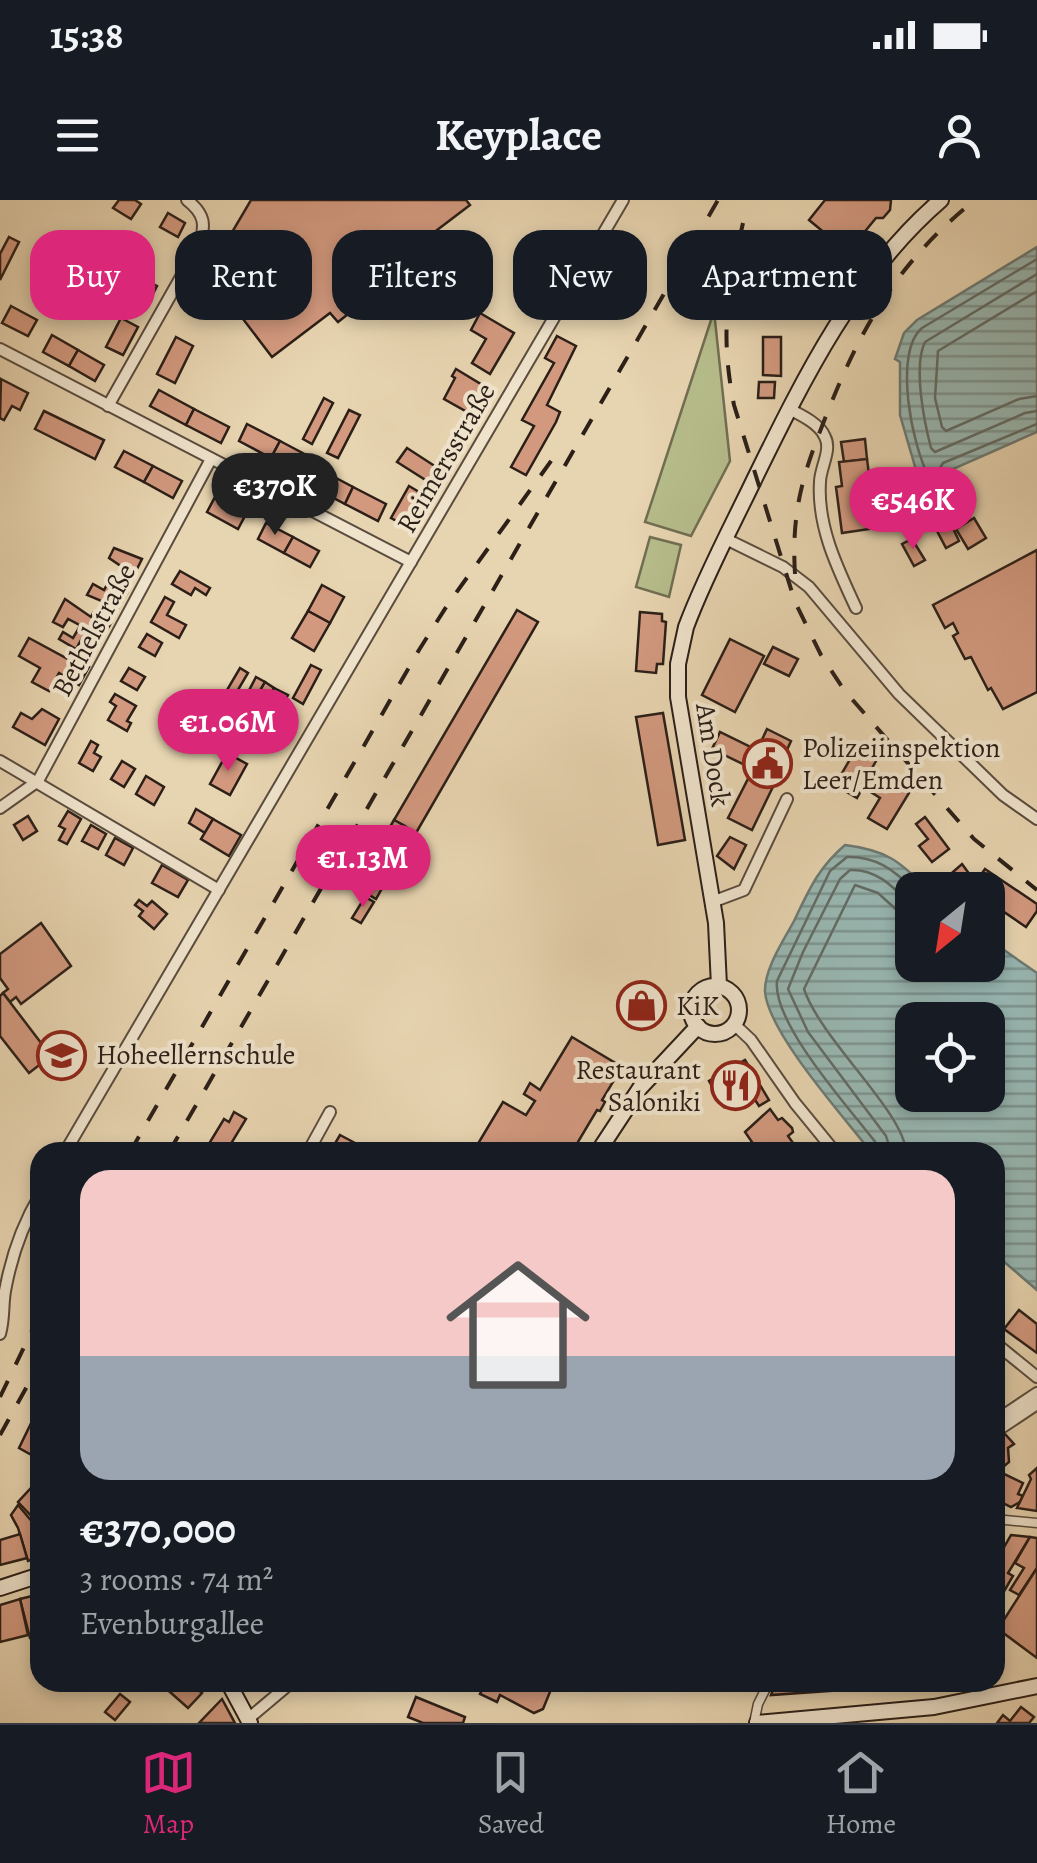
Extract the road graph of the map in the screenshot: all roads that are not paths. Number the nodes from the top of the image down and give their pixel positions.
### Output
1 (188, 200) edge
2 (624, 200) edge
3 (942, 200) edge
4 (0, 349) edge
5 (108, 406) junction
6 (789, 409) junction
7 (212, 459) junction
8 (726, 539) junction
9 (411, 562) junction
10 (856, 608) dead end
11 (0, 761) edge
12 (38, 781) junction
13 (788, 799) dead end
14 (0, 808) edge
15 (1037, 819) edge
16 (219, 890) junction
17 (712, 902) junction
18 (719, 986) junction
19 (734, 1024) junction
20 (698, 1026) junction
21 (330, 1112) dead end
22 (71, 1142) edge
23 (314, 1142) edge
24 (605, 1142) edge
25 (827, 1142) edge
26 (30, 1214) edge
27 (2, 1286) edge
28 (0, 1334) edge
29 (1005, 1351) edge
30 (1037, 1377) edge
31 (1037, 1393) edge
32 (1037, 1404) edge
33 (1005, 1414) edge
34 (1005, 1425) edge
35 (1005, 1519) edge
36 (1037, 1523) edge
37 (30, 1578) edge
38 (0, 1588) edge
39 (1037, 1686) edge
40 (233, 1692) edge
41 (281, 1692) edge
42 (764, 1692) edge
43 (249, 1721) edge
44 (756, 1723) edge

1 - 5 street
2 - 9 street, Reimersstraße
3 - 6 main road, Am Dock
4 - 5 street
5 - 7 street
6 - 8 main road, Am Dock
6 - 10 street
7 - 9 street
7 - 12 street, Bethelstraße
8 - 15 street
8 - 17 main road, Am Dock
9 - 16 street, Reimersstraße
11 - 12 street
12 - 14 street, Bethelstraße
12 - 16 street
13 - 17 street
16 - 22 street, Reimersstraße
17 - 18 main road, Am Dock
18 - 19 main road, Am Dock
18 - 20 main road
19 - 20 main road
19 - 25 street
20 - 24 main road
21 - 23 street
26 - 27 street
27 - 28 street
29 - 30 street
31 - 33 street
32 - 34 street
35 - 36 street
37 - 38 main road
39 - 44 main road
40 - 43 main road
41 - 43 street
42 - 44 street

